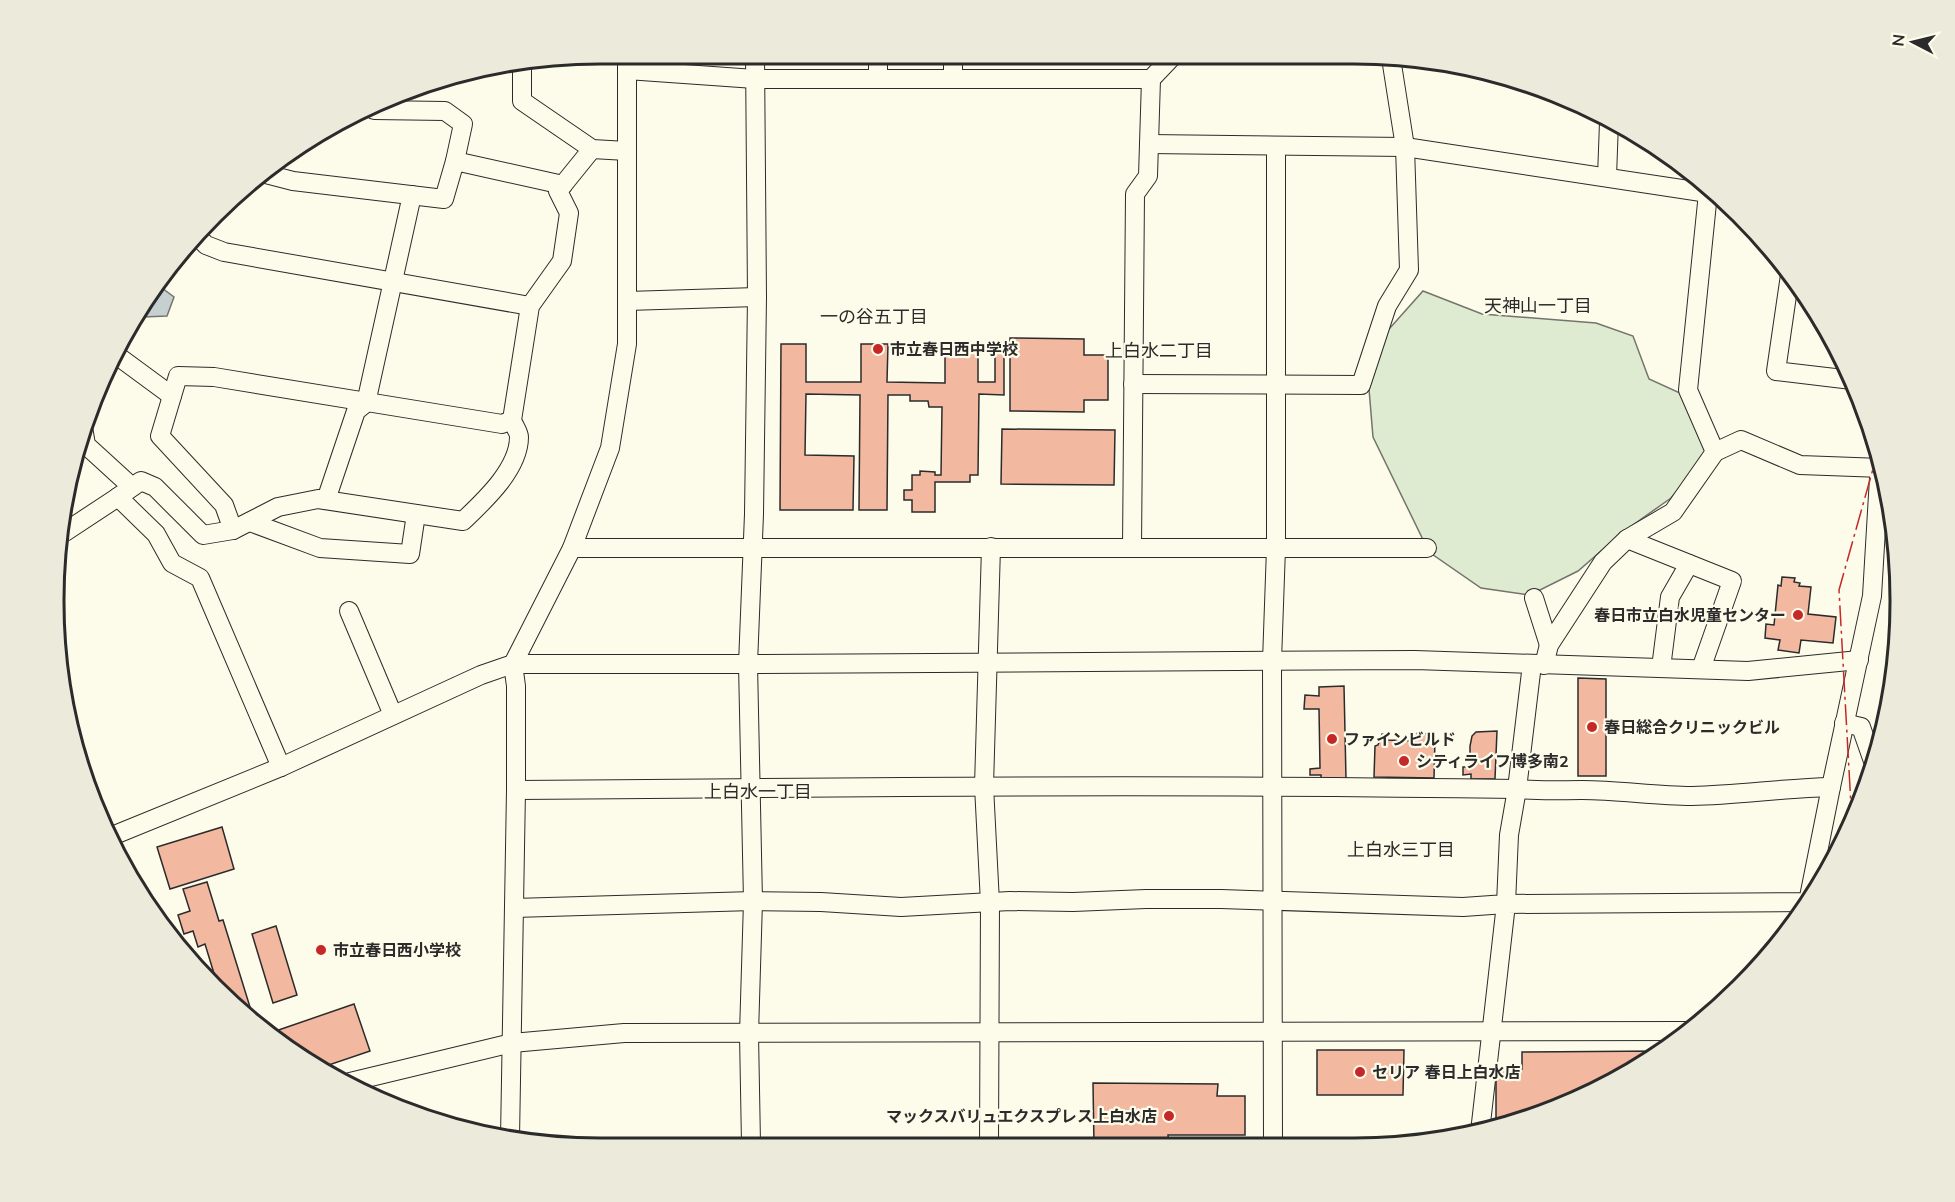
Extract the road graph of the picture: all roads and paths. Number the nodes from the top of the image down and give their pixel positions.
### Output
1 (627, 64) edge
2 (642, 64) edge
3 (755, 64) edge
4 (878, 64) edge
5 (953, 64) edge
6 (1165, 64) edge
7 (1392, 66) edge
8 (522, 71) edge
9 (878, 78) junction
10 (953, 78) junction
11 (755, 79) junction
12 (1150, 79) junction
13 (385, 110) edge
14 (1610, 130) edge
15 (1149, 144) junction
16 (1276, 146) junction
17 (1405, 147) junction
18 (591, 149) junction
19 (627, 151) junction
20 (455, 161) junction
21 (273, 176) edge
22 (1607, 177) junction
23 (563, 185) junction
24 (1698, 189) edge
25 (412, 195) junction
26 (1710, 200) edge
27 (203, 242) edge
28 (394, 284) junction
29 (1788, 286) edge
30 (757, 297) junction
31 (627, 301) junction
32 (530, 306) junction
33 (122, 359) edge
34 (1842, 379) edge
35 (1134, 384) junction
36 (1276, 386) junction
37 (172, 396) junction
38 (366, 403) junction
39 (512, 420) junction
40 (88, 445) edge
41 (1715, 452) junction
42 (1873, 466) edge
43 (125, 492) junction
44 (1879, 492) edge
45 (326, 500) junction
46 (416, 514) junction
47 (250, 522) junction
48 (69, 529) edge
49 (233, 530) junction
50 (1628, 539) junction
51 (753, 546) junction
52 (991, 547) junction
53 (572, 548) junction
54 (1132, 548) junction
55 (1276, 548) junction
56 (1427, 548) dead end
57 (1689, 564) junction
58 (1534, 597) dead end
59 (349, 611) dead end
60 (1549, 645) junction
61 (1859, 660) junction
62 (1272, 661) junction
63 (989, 663) junction
64 (513, 664) junction
65 (748, 664) junction
66 (1538, 665) junction
67 (1661, 668) junction
68 (1701, 669) junction
69 (393, 715) junction
70 (1844, 723) junction
71 (1869, 750) edge
72 (281, 767) junction
73 (1272, 785) junction
74 (984, 786) junction
75 (1831, 787) junction
76 (752, 788) junction
77 (1517, 789) junction
78 (516, 790) junction
79 (118, 834) edge
80 (1813, 879) edge
81 (753, 900) junction
82 (1274, 901) junction
83 (1798, 902) edge
84 (990, 903) junction
85 (1506, 904) junction
86 (514, 908) junction
87 (988, 1031) junction
88 (1272, 1031) junction
89 (1492, 1031) junction
90 (1675, 1031) edge
91 (749, 1034) junction
92 (513, 1043) junction
93 (360, 1080) edge
94 (1481, 1122) edge
95 (510, 1129) edge
96 (751, 1138) edge
97 (989, 1138) edge
98 (1273, 1138) edge

1 - 19 street
2 - 11 street
3 - 11 street
4 - 9 street
5 - 10 street
6 - 12 street
7 - 17 street
8 - 18 street
9 - 10 street
9 - 11 street
10 - 12 street
11 - 30 street
12 - 15 street
13 - 20 street
14 - 22 street
15 - 16 street
15 - 35 street
16 - 17 street
16 - 36 street
17 - 22 street
17 - 36 street
18 - 19 street
18 - 23 street
19 - 31 street
20 - 23 street
20 - 25 street
21 - 25 street
22 - 24 street
23 - 32 street
25 - 28 street
26 - 41 street
27 - 28 street
28 - 32 street
28 - 38 street
29 - 34 street
30 - 31 street
30 - 51 street
31 - 53 street
32 - 39 street
33 - 37 street
35 - 36 street
35 - 54 street
36 - 55 street
37 - 38 street
37 - 49 street
38 - 39 street
38 - 45 street
39 - 46 street
40 - 43 street
41 - 42 street
41 - 50 street
43 - 48 street
43 - 49 street
43 - 72 street
44 - 61 street
45 - 46 street
45 - 47 street
46 - 47 street
47 - 49 street
50 - 57 street
50 - 60 street
51 - 52 street
51 - 53 street
51 - 65 street
52 - 54 street
52 - 63 street
53 - 64 street
54 - 55 street
55 - 56 street
55 - 62 street
57 - 67 street
57 - 68 street
58 - 60 street
59 - 69 street
60 - 66 street
61 - 68 street
61 - 70 street
62 - 63 street
62 - 66 street
62 - 73 street
63 - 65 street
63 - 74 street
64 - 65 street
64 - 69 street
64 - 78 street
65 - 76 street
66 - 67 street
66 - 77 street
67 - 68 street
69 - 72 street
70 - 71 street
70 - 75 street
72 - 79 street
73 - 74 street
73 - 77 street
73 - 82 street
74 - 76 street
74 - 84 street
75 - 77 street
75 - 80 street
76 - 78 street
76 - 81 street
77 - 85 street
78 - 86 street
81 - 84 street
81 - 86 street
81 - 91 street
82 - 84 street
82 - 85 street
82 - 88 street
83 - 85 street
84 - 87 street
85 - 89 street
86 - 92 street
87 - 88 street
87 - 91 street
87 - 97 street
88 - 89 street
88 - 98 street
89 - 90 street
89 - 94 street
91 - 92 street
91 - 96 street
92 - 93 street
92 - 95 street

